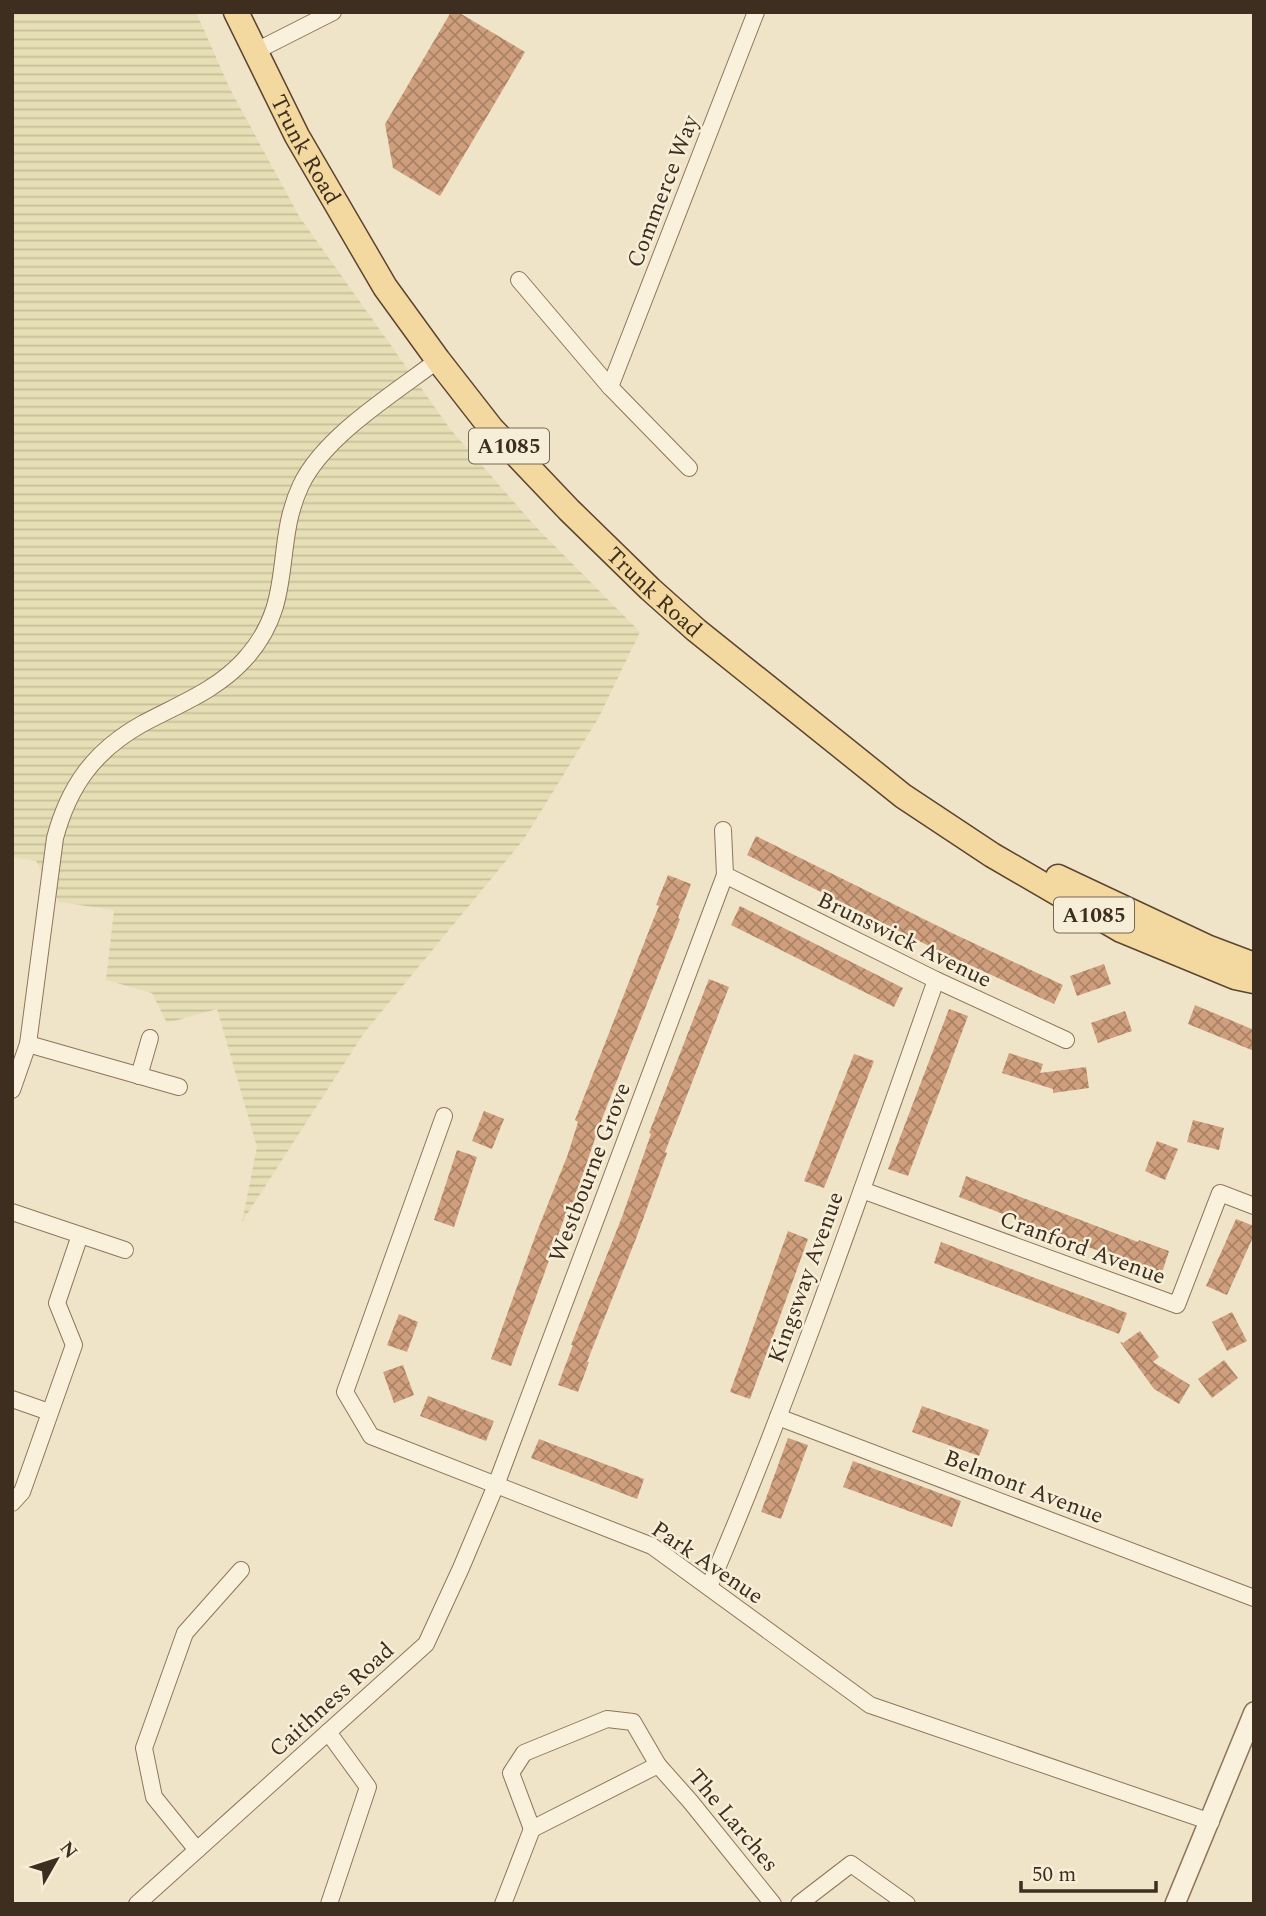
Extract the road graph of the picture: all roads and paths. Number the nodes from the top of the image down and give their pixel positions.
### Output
1 (236, 12) edge
2 (333, 12) edge
3 (756, 12) edge
4 (254, 52) junction
5 (519, 280) dead end
6 (438, 360) junction
7 (610, 387) junction
8 (689, 468) dead end
9 (946, 825) junction
10 (723, 830) dead end
11 (725, 875) junction
12 (1254, 965) edge
13 (936, 980) junction
14 (1254, 981) edge
15 (150, 1038) dead end
16 (1066, 1041) dead end
17 (27, 1044) junction
18 (139, 1076) junction
19 (179, 1087) dead end
20 (12, 1090) edge
21 (444, 1116) dead end
22 (862, 1190) junction
23 (1254, 1206) edge
24 (12, 1212) edge
25 (80, 1236) junction
26 (125, 1250) dead end
27 (12, 1399) edge
28 (49, 1412) junction
29 (778, 1417) junction
30 (496, 1485) junction
31 (12, 1503) edge
32 (241, 1570) dead end
33 (709, 1587) junction
34 (1254, 1598) edge
35 (1254, 1712) edge
36 (328, 1732) junction
37 (658, 1765) junction
38 (1211, 1822) junction
39 (532, 1829) junction
40 (197, 1850) junction
41 (137, 1904) edge
42 (329, 1904) edge
43 (503, 1904) edge
44 (773, 1904) edge
45 (799, 1904) edge
46 (908, 1904) edge
47 (1175, 1904) edge

1 - 4 main road, Trunk Road / A1085
2 - 4 street
3 - 7 street, Commerce Way
4 - 6 main road, Trunk Road / A1085
5 - 7 street
6 - 9 main road, Trunk Road / A1085
6 - 17 street
7 - 8 street
9 - 12 main road, A1085
9 - 14 main road, Trunk Road / A1085
10 - 11 street
11 - 13 street, Brunswick Avenue
11 - 30 street, Westbourne Grove
13 - 16 street, Brunswick Avenue
13 - 22 street, Kingsway Avenue
15 - 18 street
17 - 18 street
17 - 20 street
18 - 19 street
21 - 30 street, Park Avenue
22 - 23 street, Cranford Avenue
22 - 29 street, Kingsway Avenue
24 - 25 street
25 - 26 street
25 - 28 street
27 - 28 street
28 - 31 street
29 - 33 street, Kingsway Avenue
29 - 34 street, Belmont Avenue
30 - 33 street, Park Avenue
30 - 36 street, Caithness Road
32 - 40 street
33 - 38 street, Park Avenue
35 - 38 street
36 - 40 street, Caithness Road
36 - 42 street
37 - 39 street, The Larches
37 - 39 street, The Larches
37 - 44 street, The Larches
38 - 47 street
39 - 43 street
40 - 41 street, Caithness Road
45 - 46 street

